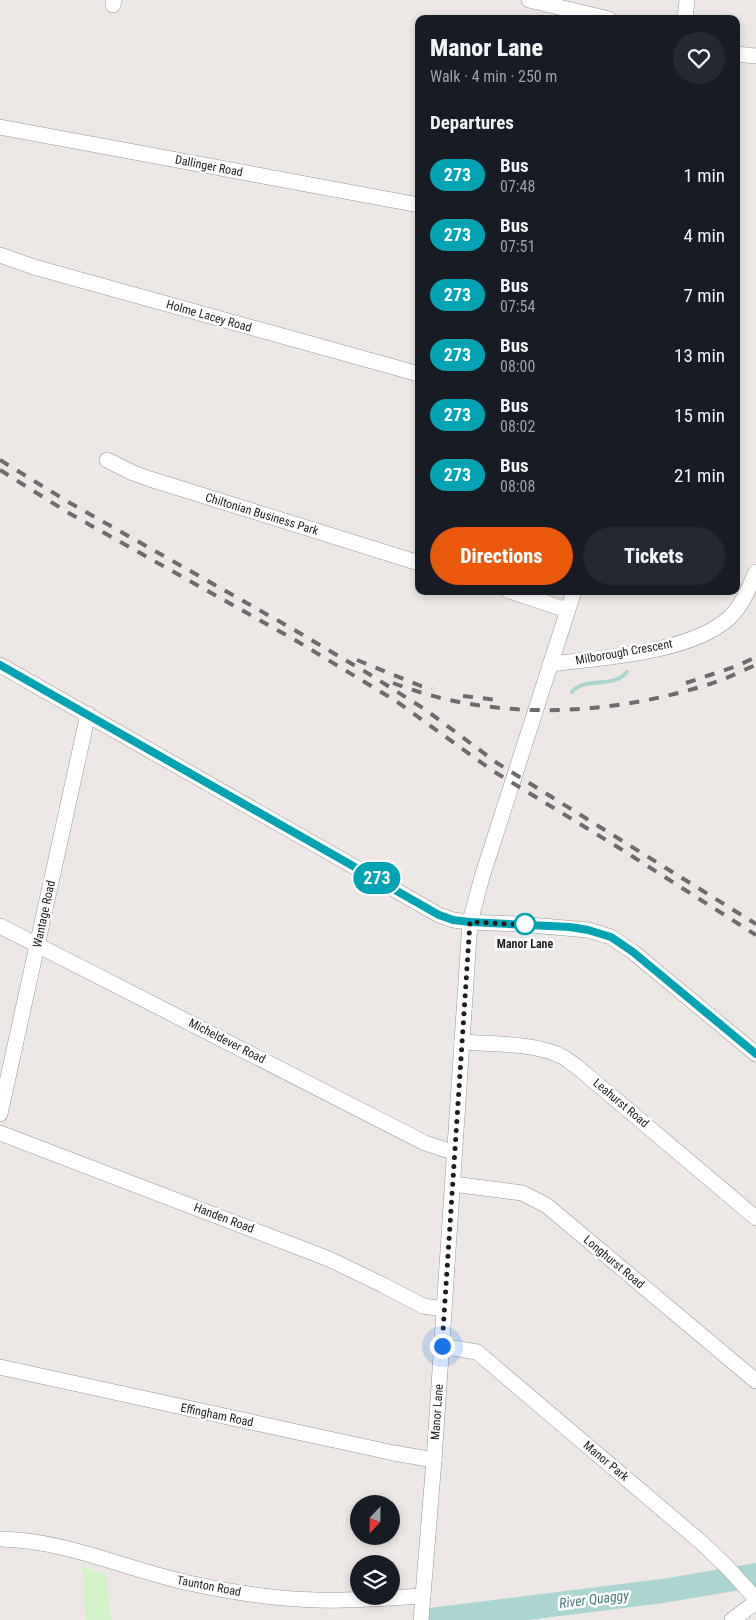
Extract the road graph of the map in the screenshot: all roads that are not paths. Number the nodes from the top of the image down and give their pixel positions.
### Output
1 (528, 0) edge
2 (687, 0) edge
3 (591, 15) edge
4 (685, 15) edge
5 (740, 54) edge
6 (756, 56) edge
7 (0, 127) edge
8 (415, 204) edge
9 (0, 255) edge
10 (415, 373) edge
11 (107, 460) dead end
12 (415, 562) edge
13 (756, 572) edge
14 (521, 595) edge
15 (573, 595) edge
16 (568, 610) junction
17 (550, 664) junction
18 (0, 665) edge
19 (88, 714) junction
20 (470, 922) junction
21 (0, 926) edge
22 (37, 945) junction
23 (462, 1042) junction
24 (756, 1054) edge
25 (0, 1114) edge
26 (0, 1133) edge
27 (455, 1152) junction
28 (453, 1184) junction
29 (756, 1218) edge
30 (444, 1310) junction
31 (442, 1346) junction
32 (0, 1367) edge
33 (756, 1381) edge
34 (434, 1460) junction
35 (0, 1539) edge
36 (423, 1596) junction
37 (756, 1601) edge
38 (422, 1616) edge
39 (732, 1620) edge

1 - 3 street
2 - 4 street
5 - 6 street
7 - 8 street, Dallinger Road
9 - 10 street, Holme Lacey Road
11 - 12 street, Chiltonian Business Park
13 - 17 street, Milborough Crescent
14 - 16 street
15 - 16 street, Manor Lane
16 - 17 street, Manor Lane
17 - 20 street, Manor Lane
18 - 19 street
19 - 20 street
19 - 22 street, Wantage Road
20 - 23 street, Manor Lane
20 - 24 street
21 - 22 street, Micheldever Road
22 - 25 street, Wantage Road
22 - 27 street, Micheldever Road
23 - 27 street, Manor Lane
23 - 29 street, Leahurst Road
26 - 30 street, Handen Road
27 - 28 street, Manor Lane
28 - 30 street, Manor Lane
28 - 33 street, Longhurst Road
30 - 31 street, Manor Lane
31 - 34 street, Manor Lane
31 - 37 street, Manor Park
32 - 34 street, Effingham Road
34 - 36 street, Manor Lane
35 - 36 street, Taunton Road
36 - 38 street, Manor Lane
37 - 39 street

